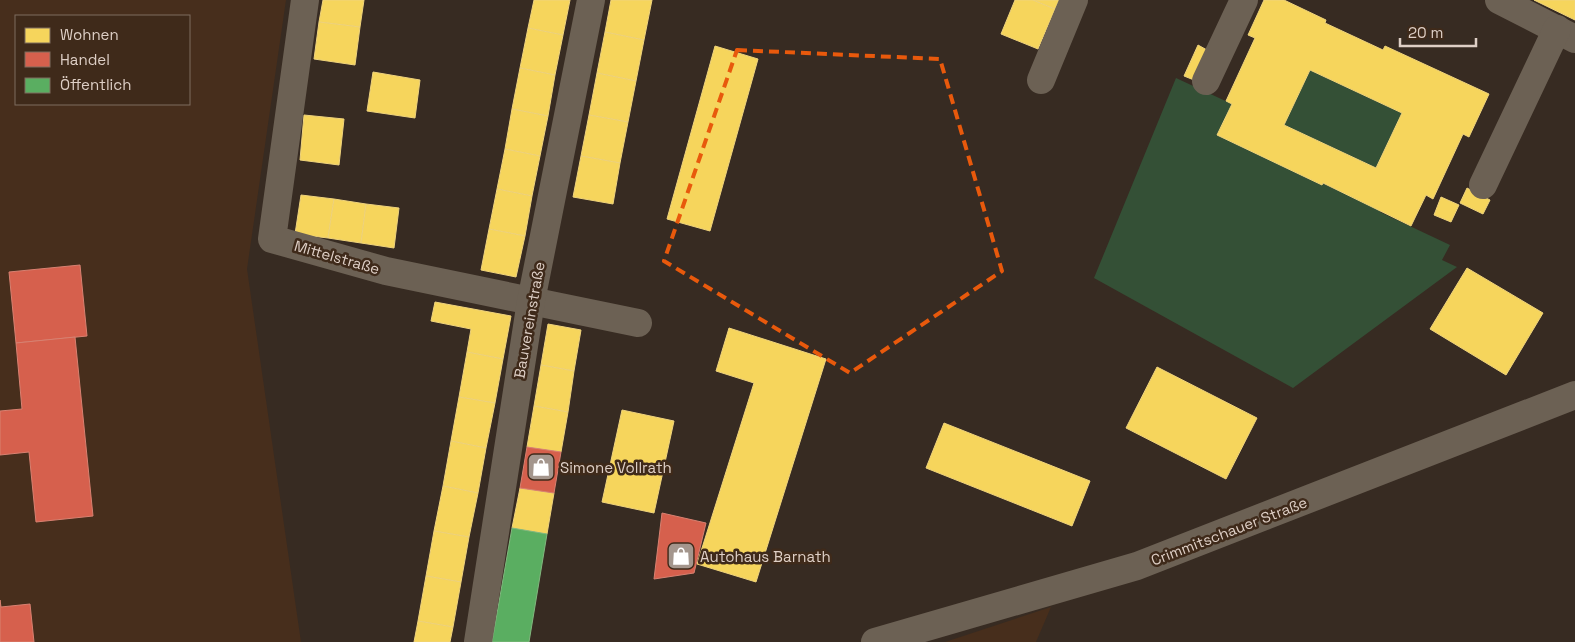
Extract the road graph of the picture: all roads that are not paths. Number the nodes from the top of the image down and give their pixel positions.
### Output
1 (304, 0) edge
2 (591, 0) edge
3 (1074, 0) edge
4 (1244, 0) edge
5 (1499, 0) edge
6 (1566, 34) edge
7 (1041, 80) dead end
8 (1206, 81) dead end
9 (1483, 185) dead end
10 (531, 301) junction
11 (638, 323) dead end
12 (1575, 395) edge
13 (478, 642) edge
14 (875, 642) edge

1 - 10 street, Mittelstraße
2 - 10 street, Bauvereinstraße
3 - 7 street
4 - 8 street
5 - 6 street
6 - 9 street
10 - 11 street, Mittelstraße
10 - 13 street, Bauvereinstraße
12 - 14 street, Crimmitschauer Straße

